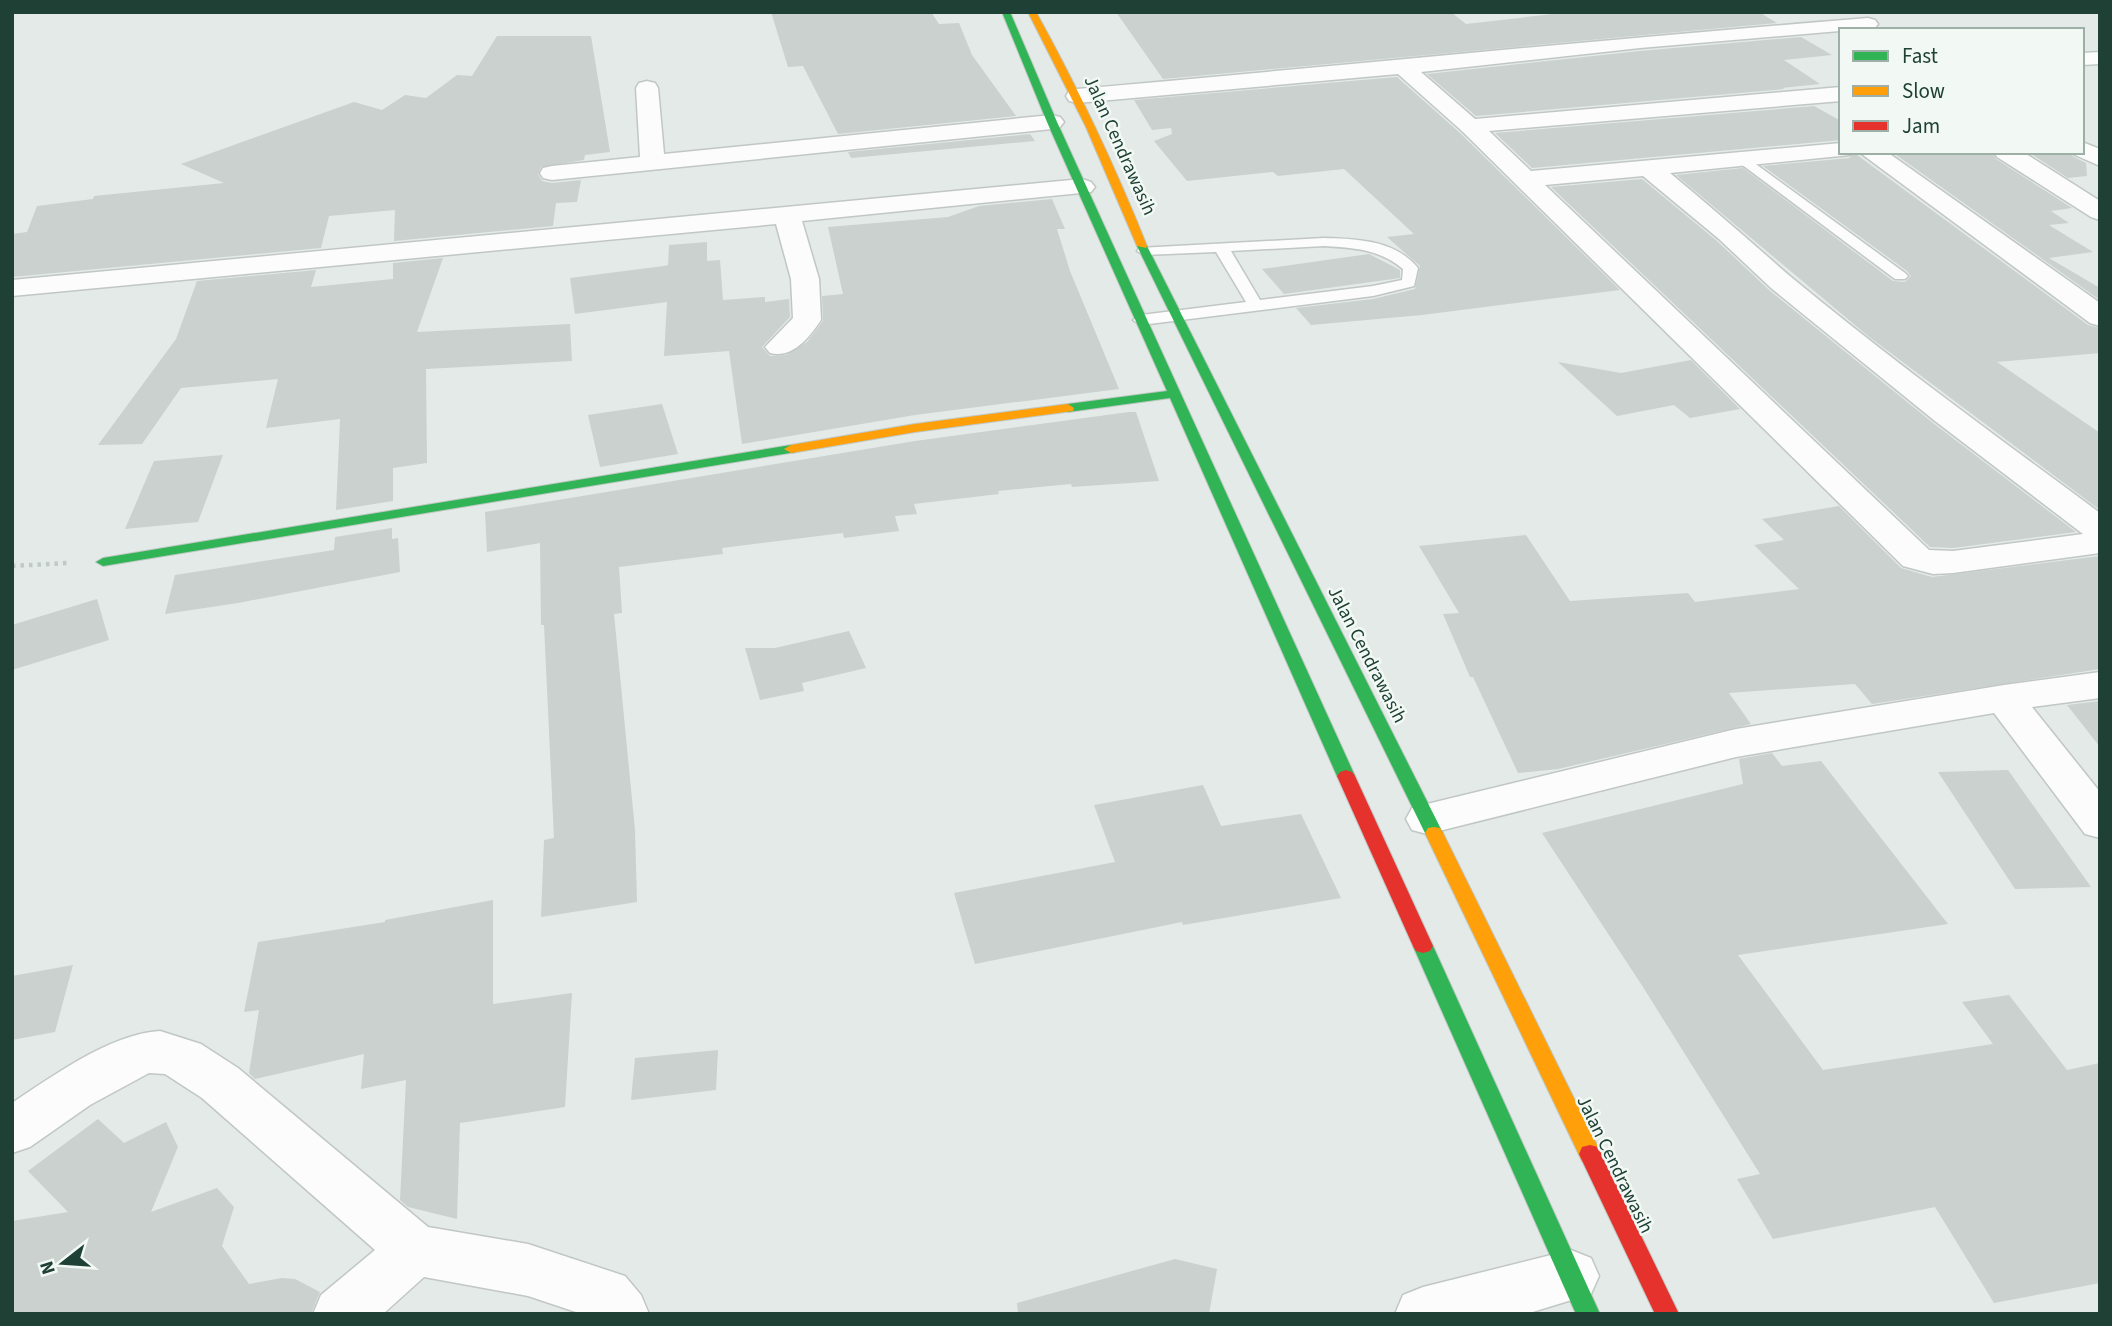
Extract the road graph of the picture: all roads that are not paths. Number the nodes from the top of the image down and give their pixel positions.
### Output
1 (1006, 12) edge
2 (1032, 12) edge
3 (1849, 12) edge
4 (1873, 27) edge
5 (1839, 29) edge
6 (1403, 67) junction
7 (647, 88) dead end
8 (1839, 94) edge
9 (1077, 96) junction
10 (1052, 122) junction
11 (1470, 126) junction
12 (1839, 150) edge
13 (2084, 150) edge
14 (1874, 154) edge
15 (2009, 154) edge
16 (1742, 158) junction
17 (2100, 159) edge
18 (653, 163) junction
19 (1646, 166) junction
20 (552, 173) dead end
21 (1524, 179) junction
22 (1082, 187) junction
23 (2100, 212) edge
24 (787, 215) junction
25 (1221, 247) junction
26 (1144, 251) junction
27 (1900, 276) dead end
28 (12, 288) edge
29 (1255, 306) junction
30 (1176, 316) junction
31 (2100, 317) edge
32 (1141, 320) junction
33 (780, 347) dead end
34 (1174, 394) junction
35 (2100, 530) edge
36 (2100, 542) edge
37 (103, 562) road end
38 (2100, 685) edge
39 (2004, 698) junction
40 (1427, 819) junction
41 (2100, 823) edge
42 (12, 1131) edge
43 (415, 1250) junction
44 (1580, 1295) edge
45 (341, 1314) edge
46 (621, 1314) edge
47 (1423, 1314) edge
48 (1667, 1314) edge

1 - 10 main road
2 - 9 main road, Jalan Cendrawasih
3 - 4 street
5 - 6 street
6 - 9 street
6 - 11 street
7 - 18 street
8 - 11 street
9 - 26 main road, Jalan Cendrawasih
10 - 18 street
10 - 22 main road
11 - 21 street
12 - 16 street
13 - 17 street
14 - 31 street
15 - 23 street
16 - 19 street
16 - 27 lane
18 - 20 street
19 - 21 street
19 - 35 street
21 - 36 street
22 - 24 street
22 - 32 main road
24 - 28 street
24 - 33 street
25 - 26 lane
25 - 29 lane
25 - 29 lane
26 - 30 main road, Jalan Cendrawasih
29 - 30 lane
30 - 32 lane
30 - 40 main road, Jalan Cendrawasih
32 - 34 main road
34 - 37 main road
34 - 44 main road
38 - 39 street
39 - 40 street
39 - 41 street
40 - 48 main road, Jalan Cendrawasih
42 - 43 street
43 - 45 street
43 - 46 street
44 - 47 street

